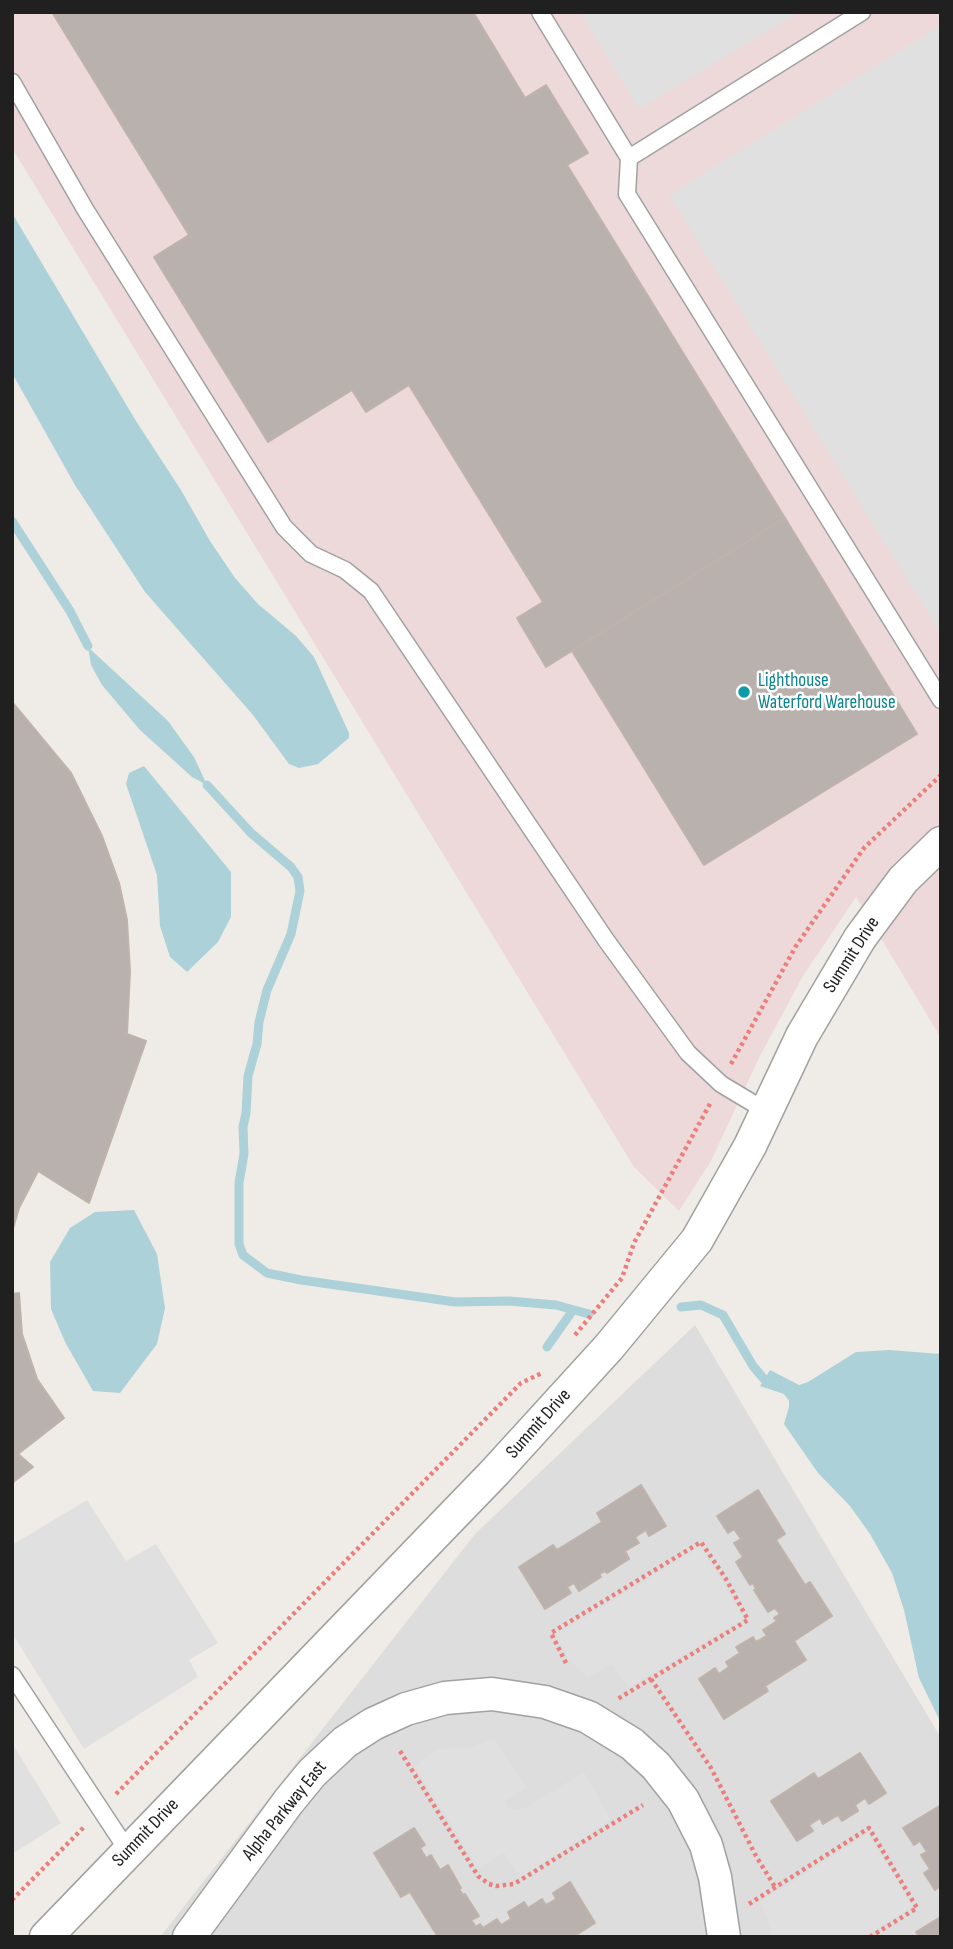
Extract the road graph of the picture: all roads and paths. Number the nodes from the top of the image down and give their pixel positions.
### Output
1 (540, 12) edge
2 (862, 12) edge
3 (12, 82) edge
4 (629, 158) junction
5 (941, 700) edge
6 (941, 775) edge
7 (941, 843) edge
8 (721, 1084) junction
9 (766, 1111) junction
10 (570, 1340) dead end
11 (544, 1372) dead end
12 (566, 1663) dead end
13 (12, 1675) edge
14 (650, 1679) junction
15 (606, 1706) dead end
16 (400, 1751) dead end
17 (643, 1805) dead end
18 (101, 1810) junction
19 (128, 1851) junction
20 (775, 1887) junction
21 (12, 1900) edge
22 (732, 1923) edge
23 (46, 1937) edge
24 (189, 1937) edge
25 (870, 1937) edge

1 - 4 lane
2 - 4 lane
3 - 8 lane
4 - 5 lane
6 - 8 path
7 - 9 street, Summit Drive
8 - 9 lane
8 - 10 path
9 - 19 street, Summit Drive
11 - 18 path
12 - 14 path
13 - 18 lane
14 - 15 path
14 - 20 path
16 - 17 path
18 - 19 lane
18 - 21 path
19 - 23 street, Summit Drive
20 - 22 path
20 - 25 path
22 - 24 street, Alpha Parkway East

